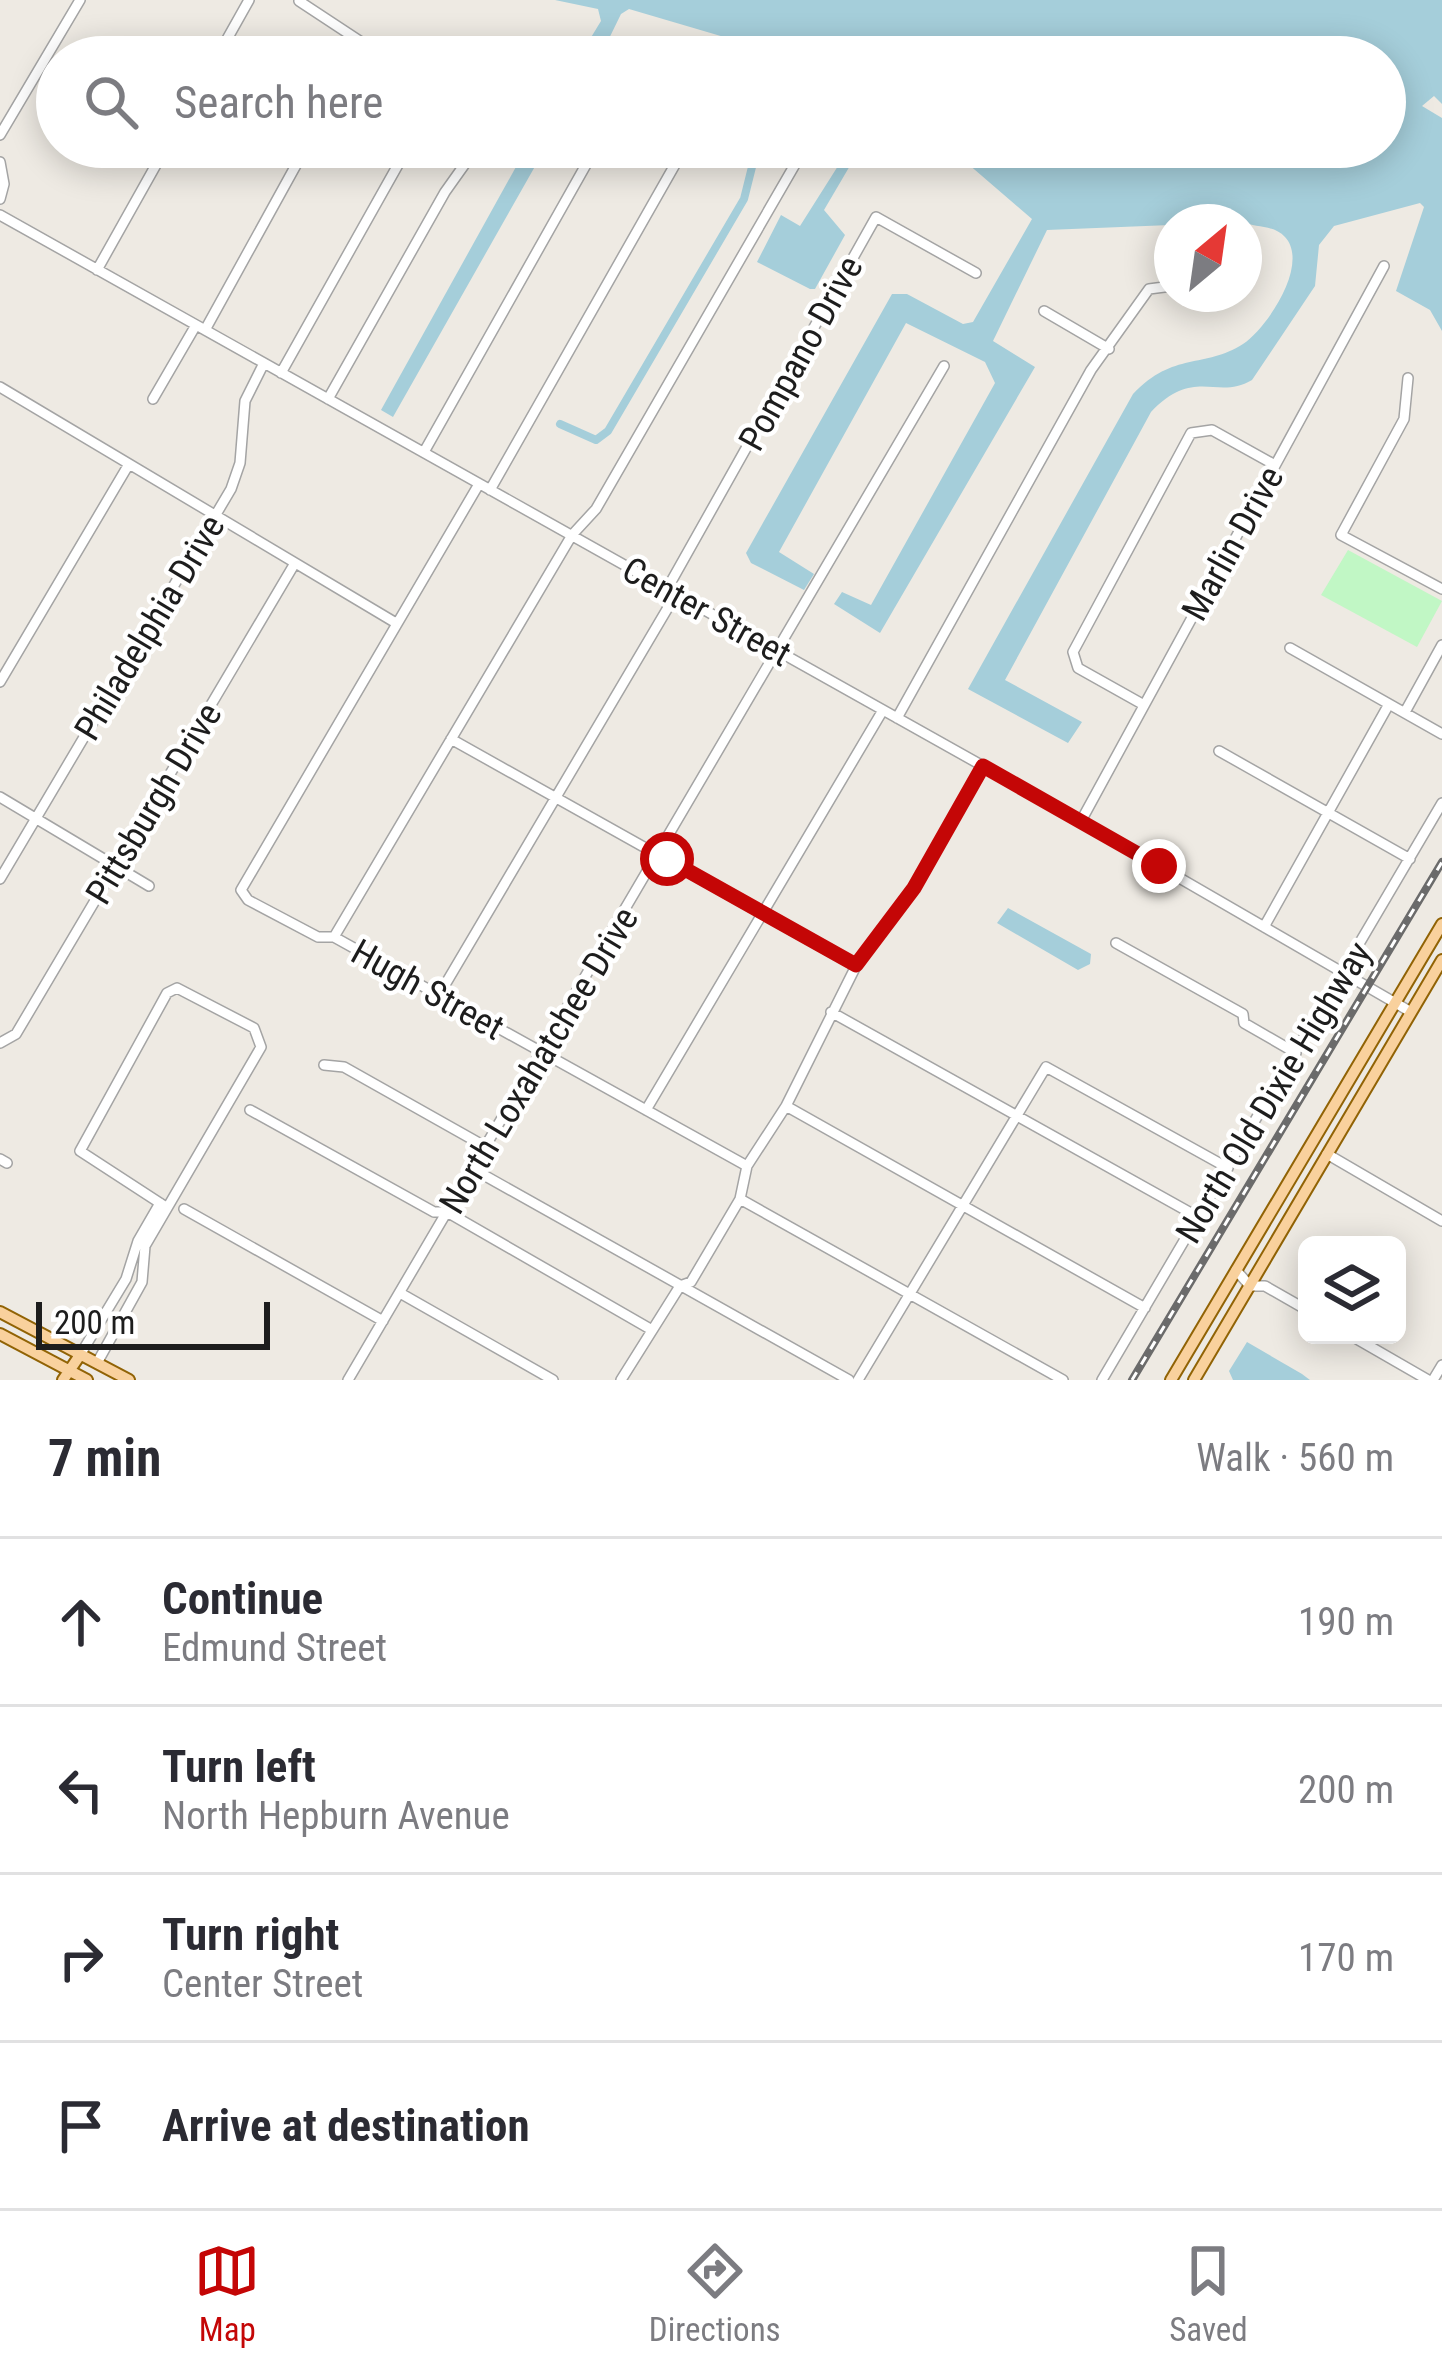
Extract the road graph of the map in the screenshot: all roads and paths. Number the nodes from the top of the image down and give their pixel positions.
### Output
1 (80, 0) edge
2 (249, 0) edge
3 (299, 1) edge
4 (59, 36) edge
5 (229, 36) edge
6 (352, 36) edge
7 (36, 74) edge
8 (0, 135) edge
9 (0, 162) edge
10 (154, 168) edge
11 (294, 168) edge
12 (396, 168) edge
13 (462, 168) edge
14 (584, 168) edge
15 (674, 168) edge
16 (793, 168) edge
17 (0, 199) edge
18 (0, 215) edge
19 (1384, 266) dead end
20 (98, 269) junction
21 (976, 273) dead end
22 (1154, 289) edge
23 (1044, 311) dead end
24 (200, 327) junction
25 (1109, 349) junction
26 (264, 363) junction
27 (944, 366) dead end
28 (281, 373) junction
29 (1408, 378) dead end
30 (0, 387) edge
31 (153, 399) dead end
32 (328, 399) junction
33 (424, 452) junction
34 (129, 464) junction
35 (1275, 465) junction
36 (479, 484) junction
37 (490, 490) junction
38 (216, 516) junction
39 (572, 536) junction
40 (296, 563) junction
41 (1442, 589) edge
42 (672, 591) junction
43 (396, 623) junction
44 (1442, 645) edge
45 (1290, 648) dead end
46 (780, 652) junction
47 (1438, 662) edge
48 (0, 682) edge
49 (1389, 704) junction
50 (1144, 705) junction
51 (883, 710) junction
52 (1405, 712) junction
53 (897, 718) junction
54 (1442, 734) edge
55 (451, 740) junction
56 (1220, 751) dead end
57 (983, 766) junction
58 (0, 797) edge
59 (556, 797) junction
60 (1442, 803) edge
61 (1329, 814) junction
62 (36, 818) junction
63 (1081, 820) junction
64 (659, 855) junction
65 (1410, 859) junction
66 (116, 866) junction
67 (0, 879) edge
68 (149, 886) dead end
69 (763, 913) junction
70 (1442, 924) edge
71 (1264, 927) junction
72 (334, 937) junction
73 (1116, 943) dead end
74 (1442, 960) edge
75 (856, 965) junction
76 (1343, 973) junction
77 (439, 994) junction
78 (1394, 1003) junction
79 (830, 1012) junction
80 (1411, 1012) junction
81 (4, 1042) edge
82 (542, 1052) junction
83 (1296, 1053) junction
84 (324, 1065) dead end
85 (786, 1106) junction
86 (250, 1110) dead end
87 (646, 1110) junction
88 (1015, 1118) junction
89 (486, 1147) junction
90 (1327, 1154) junction
91 (747, 1166) junction
92 (1228, 1168) junction
93 (472, 1169) junction
94 (740, 1199) junction
95 (163, 1205) junction
96 (963, 1205) junction
97 (184, 1209) dead end
98 (447, 1212) junction
99 (1198, 1217) junction
100 (1442, 1221) edge
101 (1236, 1270) junction
102 (680, 1286) junction
103 (1250, 1286) junction
104 (400, 1293) junction
105 (909, 1294) junction
106 (1298, 1305) edge
107 (1145, 1308) junction
108 (0, 1312) edge
109 (383, 1321) junction
110 (652, 1330) junction
111 (0, 1334) edge
112 (1366, 1344) edge
113 (80, 1354) junction
114 (97, 1363) junction
115 (1442, 1365) edge
116 (66, 1375) edge
117 (350, 1377) edge
118 (625, 1379) edge
119 (86, 1380) edge
120 (128, 1380) edge
121 (364, 1380) edge
122 (553, 1380) edge
123 (853, 1380) edge
124 (1063, 1380) edge
125 (1102, 1380) edge
126 (1171, 1380) edge
127 (1194, 1380) edge
128 (1431, 1380) edge

1 - 4 street
2 - 5 street
3 - 6 street
7 - 8 street
9 - 17 street
10 - 20 street
11 - 24 street
12 - 28 street
13 - 32 street
14 - 33 street
15 - 37 street
16 - 39 street
18 - 20 street, Center Street
19 - 35 street, Marlin Drive
20 - 24 street, Center Street
21 - 42 street, Pompano Drive
22 - 25 street
23 - 25 street
24 - 26 street, Center Street
24 - 31 street
25 - 53 street
26 - 28 street, Center Street
26 - 38 street, Philadelphia Drive
27 - 46 street, North Loxahatchee Drive
28 - 32 street, Center Street
29 - 41 street
30 - 34 street
32 - 33 street, Center Street
33 - 36 street, Center Street
34 - 38 street
34 - 48 street
35 - 50 street, Marlin Drive
35 - 50 street
36 - 37 street, Center Street
36 - 43 street
37 - 39 street, Center Street
38 - 40 street
38 - 62 street, Philadelphia Drive
39 - 42 street, Center Street
39 - 55 street
40 - 43 street
40 - 66 street, Pittsburgh Drive
42 - 46 street, Center Street
42 - 59 street
43 - 72 street, Hugh Street
44 - 47 street
45 - 49 street
46 - 51 street, Center Street
46 - 64 street, North Loxahatchee Drive
47 - 52 street
49 - 52 street
49 - 61 street
50 - 63 street, Marlin Drive
51 - 53 street, Center Street
51 - 69 street
52 - 54 street
53 - 57 street, Center Street
55 - 59 street
55 - 72 street
56 - 61 street
57 - 63 street, Center Street
57 - 75 street
58 - 62 street
59 - 64 street
59 - 77 street
60 - 65 street, North Old Dixie Highway
61 - 65 street
61 - 71 street
62 - 66 street
62 - 67 street, Philadelphia Drive
63 - 71 street, Center Street
64 - 69 street
64 - 82 street, North Loxahatchee Drive
65 - 76 street, North Old Dixie Highway
66 - 68 street
66 - 81 street, Pittsburgh Drive
69 - 75 street
69 - 87 street
70 - 78 main road
71 - 76 street, Center Street
72 - 77 street, Hugh Street
73 - 83 street
74 - 80 main road
75 - 79 street
76 - 78 street, Center Street
76 - 83 street, North Old Dixie Highway
77 - 82 street, Hugh Street
78 - 80 street, Center Street
78 - 101 main road
79 - 85 street
79 - 88 street
80 - 90 main road
82 - 87 street, Hugh Street
82 - 89 street, North Loxahatchee Drive
83 - 92 street, North Old Dixie Highway
84 - 89 street
85 - 91 street
85 - 96 street
86 - 98 street
87 - 91 street, Hugh Street
88 - 92 street
88 - 96 street
88 - 99 street
89 - 93 street, North Loxahatchee Drive
90 - 100 street
90 - 103 main road
91 - 94 street
92 - 99 street, North Old Dixie Highway
93 - 98 street, North Loxahatchee Drive
93 - 102 street
94 - 102 street
94 - 105 street
95 - 95 street
95 - 113 street
95 - 114 street
96 - 105 street
96 - 107 street
97 - 109 street
98 - 104 street, North Loxahatchee Drive
98 - 110 street
99 - 107 street, North Old Dixie Highway
101 - 103 street
101 - 126 main road
102 - 110 street
102 - 123 street
103 - 106 street
103 - 127 main road
104 - 109 street, North Loxahatchee Drive
104 - 122 street
105 - 123 street
105 - 124 street
107 - 125 street, North Old Dixie Highway
108 - 113 main road
109 - 117 street, North Loxahatchee Drive
110 - 118 street
111 - 116 main road
112 - 128 street
113 - 114 main road
113 - 116 main road
114 - 119 main road
114 - 120 main road
115 - 128 street
116 - 119 main road
117 - 121 street

